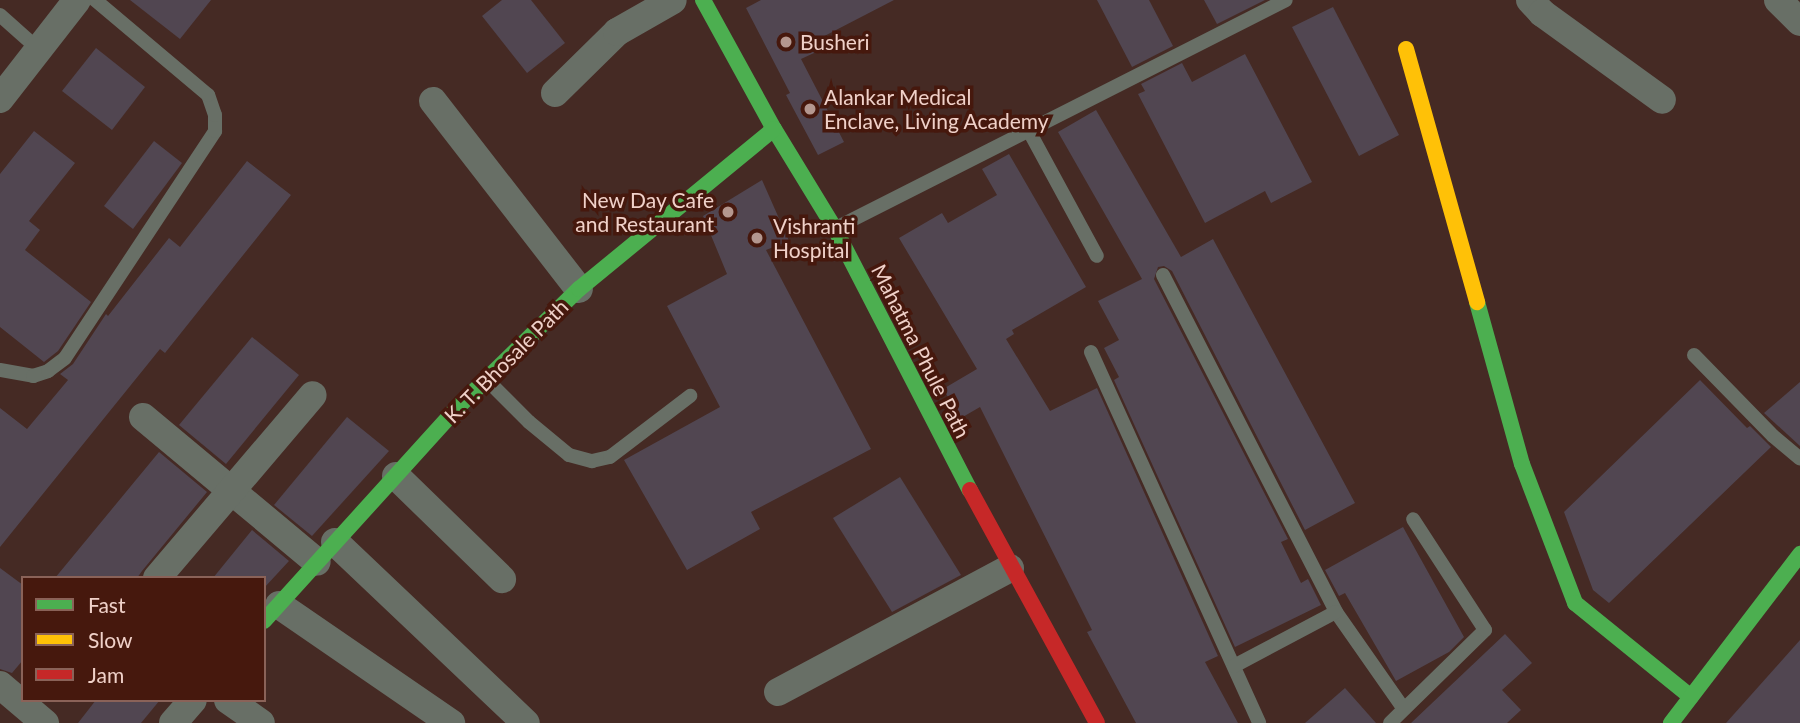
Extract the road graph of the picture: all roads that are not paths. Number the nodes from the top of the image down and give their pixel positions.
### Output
1 (77, 0) edge
2 (95, 0) edge
3 (673, 0) edge
4 (703, 0) edge
5 (1286, 0) edge
6 (1530, 0) edge
7 (1778, 0) edge
8 (0, 15) edge
9 (1800, 22) edge
10 (37, 48) junction
11 (1406, 49) dead end
12 (555, 93) dead end
13 (0, 99) edge
14 (1662, 100) dead end
15 (433, 101) dead end
16 (774, 129) junction
17 (1029, 131) junction
18 (835, 229) junction
19 (1097, 256) dead end
20 (1163, 275) dead end
21 (579, 289) junction
22 (1091, 352) dead end
23 (1694, 355) dead end
24 (0, 370) edge
25 (486, 379) junction
26 (313, 395) dead end
27 (690, 396) dead end
28 (143, 417) dead end
29 (1800, 459) edge
30 (396, 475) junction
31 (232, 489) junction
32 (1413, 519) dead end
33 (326, 552) junction
34 (1010, 568) junction
35 (1795, 572) edge
36 (159, 576) edge
37 (502, 579) dead end
38 (1336, 612) junction
39 (271, 613) edge
40 (1234, 666) junction
41 (0, 685) edge
42 (778, 692) dead end
43 (1691, 697) junction
44 (191, 702) edge
45 (231, 702) edge
46 (1404, 709) junction
47 (35, 720) edge
48 (1679, 720) edge
49 (173, 723) edge
50 (261, 723) edge
51 (451, 723) edge
52 (526, 723) edge
53 (1097, 723) edge
54 (1259, 723) edge
55 (1390, 723) edge

1 - 10 street
2 - 24 lane
3 - 12 street
4 - 16 street, Mahatma Phule Path
5 - 17 lane
6 - 14 street
7 - 9 street
8 - 10 lane
10 - 13 street
11 - 43 street
15 - 21 street
16 - 18 street, Mahatma Phule Path
16 - 21 street, K. T. Bhosale Path
17 - 18 lane
17 - 19 lane
18 - 34 street, Mahatma Phule Path
20 - 38 lane
21 - 25 street, K. T. Bhosale Path
22 - 40 lane
23 - 29 lane
25 - 27 lane
25 - 30 street, K. T. Bhosale Path
26 - 31 street
28 - 31 street
30 - 33 street, K. T. Bhosale Path
30 - 37 street
31 - 33 street
31 - 36 street
32 - 46 lane
33 - 39 street, K. T. Bhosale Path
33 - 52 street
34 - 42 street
34 - 53 street, Mahatma Phule Path
35 - 43 street
38 - 40 lane
38 - 46 lane
39 - 51 street
40 - 54 lane
41 - 47 street
43 - 48 street
44 - 49 street
45 - 50 street
46 - 55 lane

